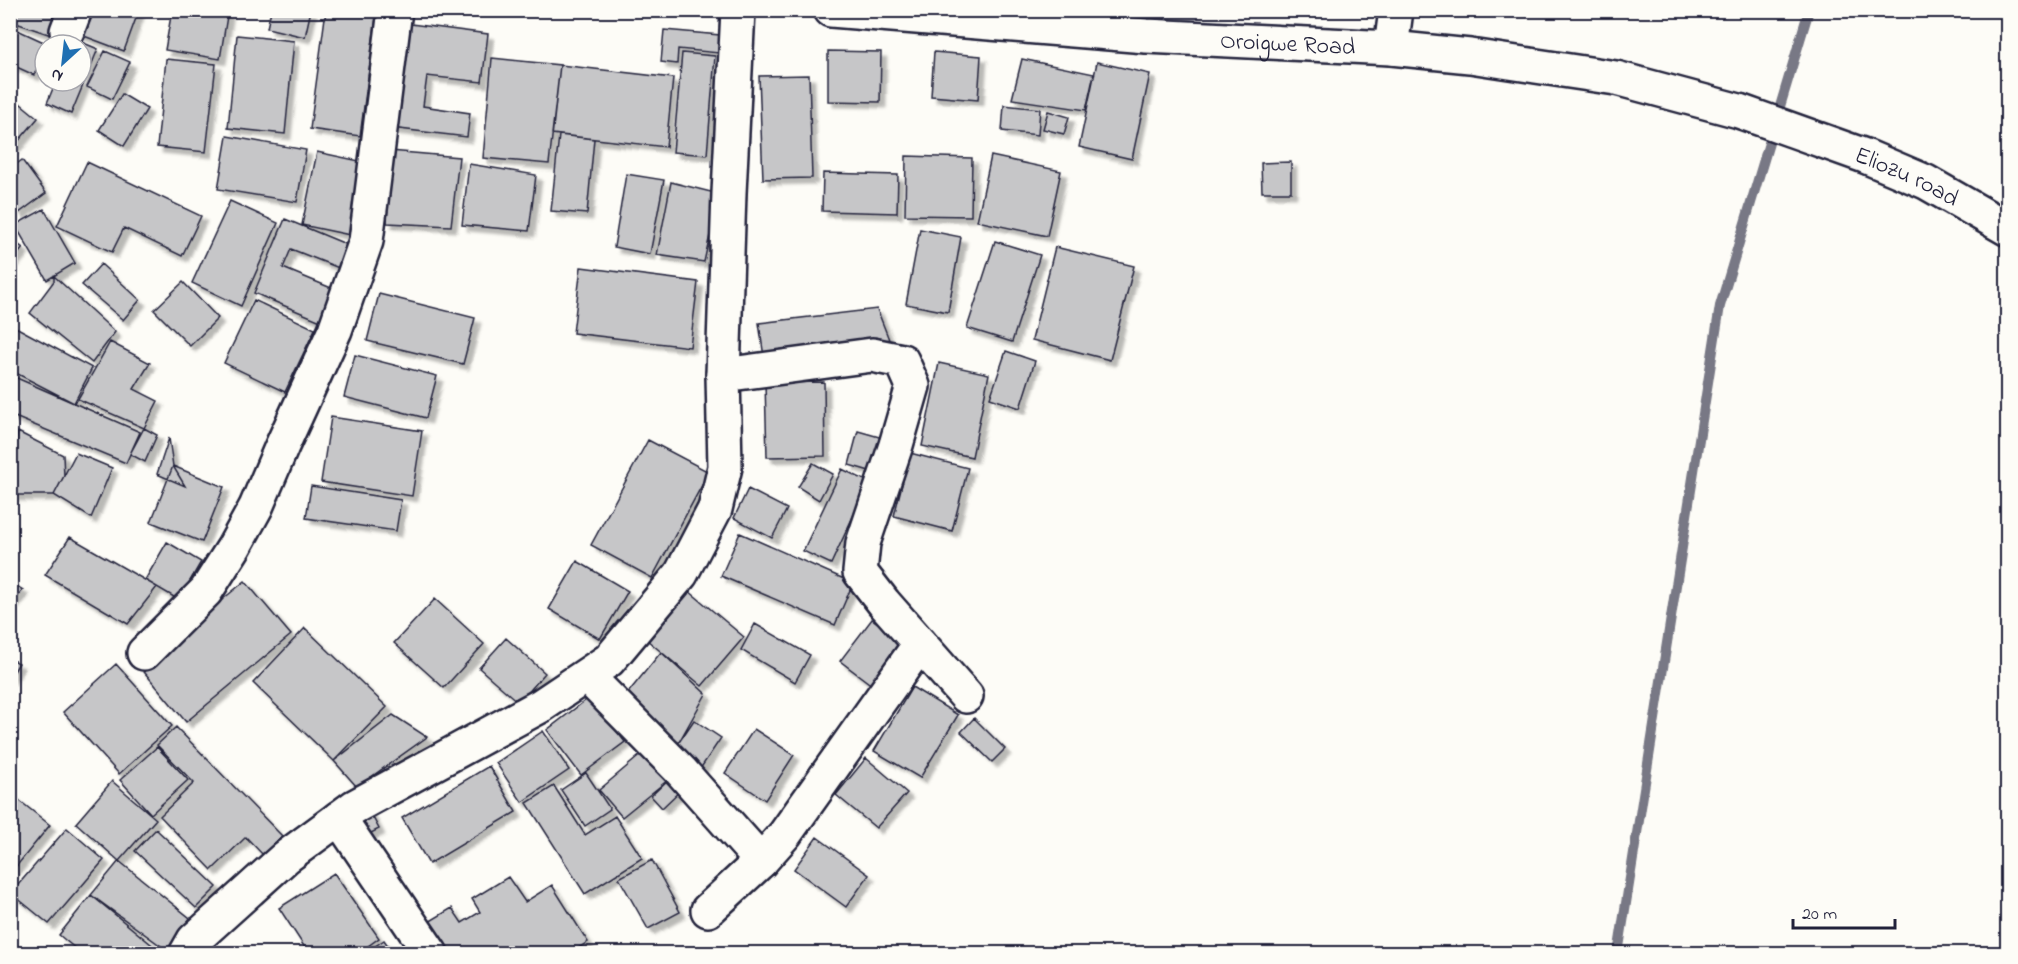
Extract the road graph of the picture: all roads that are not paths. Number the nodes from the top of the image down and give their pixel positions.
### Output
1 (395, 10) edge
2 (738, 10) edge
3 (831, 10) edge
4 (1396, 10) edge
5 (1390, 48) junction
6 (1802, 133) joint
7 (2007, 229) edge
8 (723, 375) junction
9 (920, 644) junction
10 (144, 652) dead end
11 (586, 675) junction
12 (966, 696) dead end
13 (339, 818) junction
14 (761, 861) junction
15 (708, 910) dead end
16 (186, 954) edge
17 (431, 954) edge

1 - 10 street
2 - 8 street
3 - 5 street, Oroigwe Road
4 - 5 street
5 - 6 street, Oroigwe Road
6 - 7 street, Eliozu road
8 - 9 street
8 - 11 street
9 - 12 street
9 - 14 street
11 - 13 street
11 - 14 street
13 - 16 street
13 - 17 street
14 - 15 street

